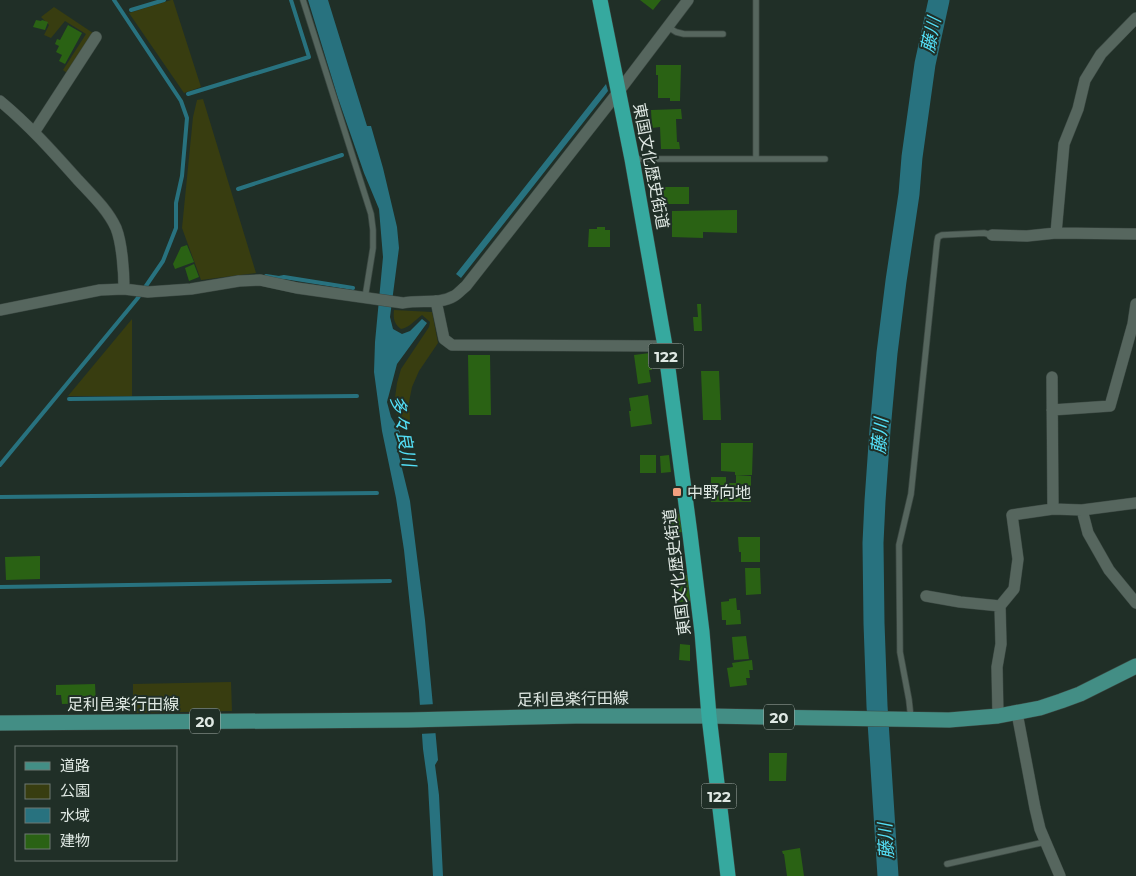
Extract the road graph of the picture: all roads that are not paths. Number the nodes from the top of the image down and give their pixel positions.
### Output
1 (303, 0) edge
2 (600, 0) edge
3 (688, 0) edge
4 (756, 0) edge
5 (1136, 18) edge
6 (668, 27) junction
7 (723, 34) dead end
8 (96, 37) dead end
9 (619, 91) junction
10 (0, 101) edge
11 (35, 132) junction
12 (632, 159) junction
13 (756, 159) junction
14 (825, 159) dead end
15 (1056, 233) junction
16 (1136, 234) edge
17 (992, 235) joint
18 (124, 288) junction
19 (367, 298) junction
20 (436, 301) junction
21 (1136, 304) edge
22 (0, 310) edge
23 (665, 346) junction
24 (1052, 377) dead end
25 (1052, 410) junction
26 (1136, 503) edge
27 (1053, 509) junction
28 (1082, 510) junction
29 (926, 596) dead end
30 (1136, 603) edge
31 (1000, 606) junction
32 (1136, 666) edge
33 (1017, 713) junction
34 (709, 716) junction
35 (998, 716) junction
36 (908, 719) junction
37 (0, 723) edge
38 (1045, 842) junction
39 (947, 864) dead end
40 (728, 876) edge
41 (1060, 876) edge

1 - 19 lane
2 - 9 highway, 東国文化歴史街道 / 122
3 - 6 street
4 - 13 lane
5 - 15 street
6 - 7 lane
6 - 9 street
8 - 11 street
9 - 12 highway, 東国文化歴史街道 / 122
9 - 20 street
10 - 11 street
11 - 18 street
12 - 13 lane
12 - 23 highway, 東国文化歴史街道 / 122
13 - 14 lane
15 - 16 street
15 - 17 street
17 - 36 lane
18 - 19 street
18 - 22 street
19 - 20 street
20 - 23 street
21 - 25 street
23 - 34 highway, 東国文化歴史街道 / 122
24 - 25 street
25 - 27 street
26 - 28 street
27 - 28 street
27 - 31 street
28 - 30 street
29 - 31 street
31 - 35 street
32 - 33 main road, 足利邑楽行田線 / 20
33 - 35 main road, 足利邑楽行田線 / 20
33 - 38 street
34 - 36 main road, 足利邑楽行田線 / 20
34 - 37 main road, 足利邑楽行田線 / 20
34 - 40 highway, 東国文化歴史街道 / 122
35 - 36 main road, 足利邑楽行田線 / 20
38 - 39 lane
38 - 41 street

